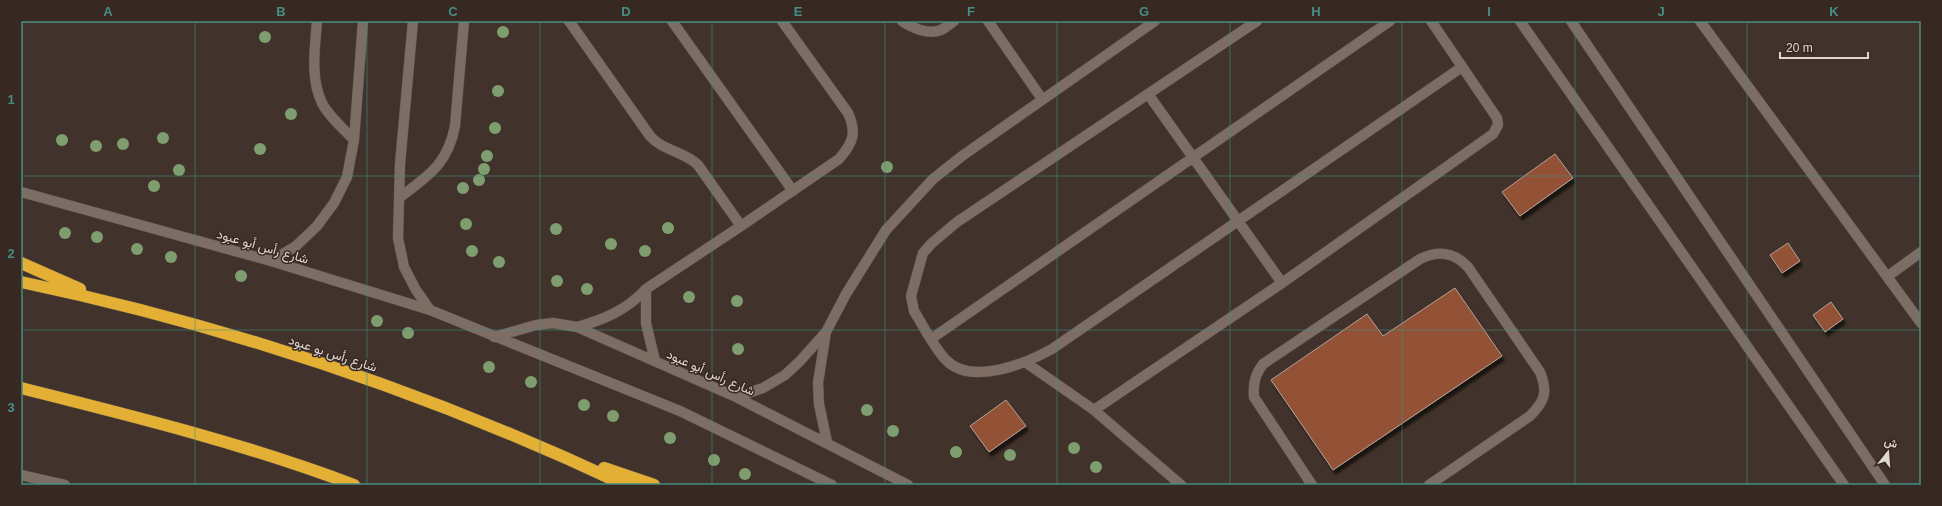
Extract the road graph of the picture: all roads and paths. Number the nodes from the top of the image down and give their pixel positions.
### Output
1 (317, 21) edge
2 (363, 21) edge
3 (413, 21) edge
4 (464, 21) edge
5 (569, 21) edge
6 (672, 21) edge
7 (782, 21) edge
8 (902, 21) edge
9 (954, 21) edge
10 (988, 21) edge
11 (1155, 21) edge
12 (1257, 21) edge
13 (1390, 21) edge
14 (1431, 21) edge
15 (1520, 21) edge
16 (1571, 21) edge
17 (1700, 21) edge
18 (1462, 67) junction
19 (1148, 94) junction
20 (1042, 99) junction
21 (354, 140) junction
22 (1193, 158) junction
23 (21, 192) edge
24 (793, 192) junction
25 (399, 198) junction
26 (1237, 222) junction
27 (741, 226) junction
28 (1921, 252) edge
29 (271, 261) junction
30 (21, 263) edge
31 (1888, 276) junction
32 (21, 282) edge
33 (1282, 282) junction
34 (646, 289) junction
35 (101, 299) junction
36 (430, 310) junction
37 (1921, 323) edge
38 (577, 327) junction
39 (826, 332) junction
40 (494, 337) junction
41 (932, 339) junction
42 (655, 361) junction
43 (1025, 362) junction
44 (21, 388) edge
45 (736, 397) junction
46 (1094, 410) junction
47 (827, 442) junction
48 (549, 449) junction
49 (21, 475) edge
50 (65, 485) edge
51 (354, 485) edge
52 (625, 485) edge
53 (654, 485) edge
54 (832, 485) edge
55 (908, 485) edge
56 (1181, 485) edge
57 (1312, 485) edge
58 (1429, 485) edge
59 (1844, 485) edge
60 (1885, 485) edge

1 - 21 street
2 - 21 street
3 - 25 street
4 - 25 street
5 - 27 street
6 - 24 street
7 - 24 street
8 - 9 street
10 - 20 street
11 - 20 street
12 - 19 street
13 - 22 street
14 - 18 street
15 - 59 street
16 - 60 street
17 - 31 street
18 - 26 street
18 - 33 street
19 - 22 street
19 - 41 street
20 - 39 street
21 - 29 street
22 - 26 street
22 - 41 street
23 - 29 street, شارع رأس أبو عبود
24 - 27 street
25 - 36 street
26 - 33 street
26 - 43 street
27 - 34 street
28 - 31 street
29 - 36 street, شارع رأس أبو عبود
30 - 35 highway
31 - 37 street
32 - 35 highway, شارع رأس بو عبود
33 - 46 street
34 - 38 street
34 - 42 street
35 - 48 highway, شارع رأس بو عبود
36 - 40 street, شارع رأس أبو عبود
38 - 40 street, شارع رأس أبو عبود
38 - 42 street, شارع رأس أبو عبود
39 - 45 street
39 - 47 street
40 - 54 street, شارع رأس أبو عبود
41 - 43 street
42 - 45 street, شارع رأس أبو عبود
43 - 46 street
44 - 51 highway
45 - 47 street, شارع رأس أبو عبود
46 - 56 street
47 - 55 street, شارع رأس أبو عبود
48 - 52 highway, شارع رأس بو عبود
48 - 53 highway
49 - 50 street
57 - 58 street

